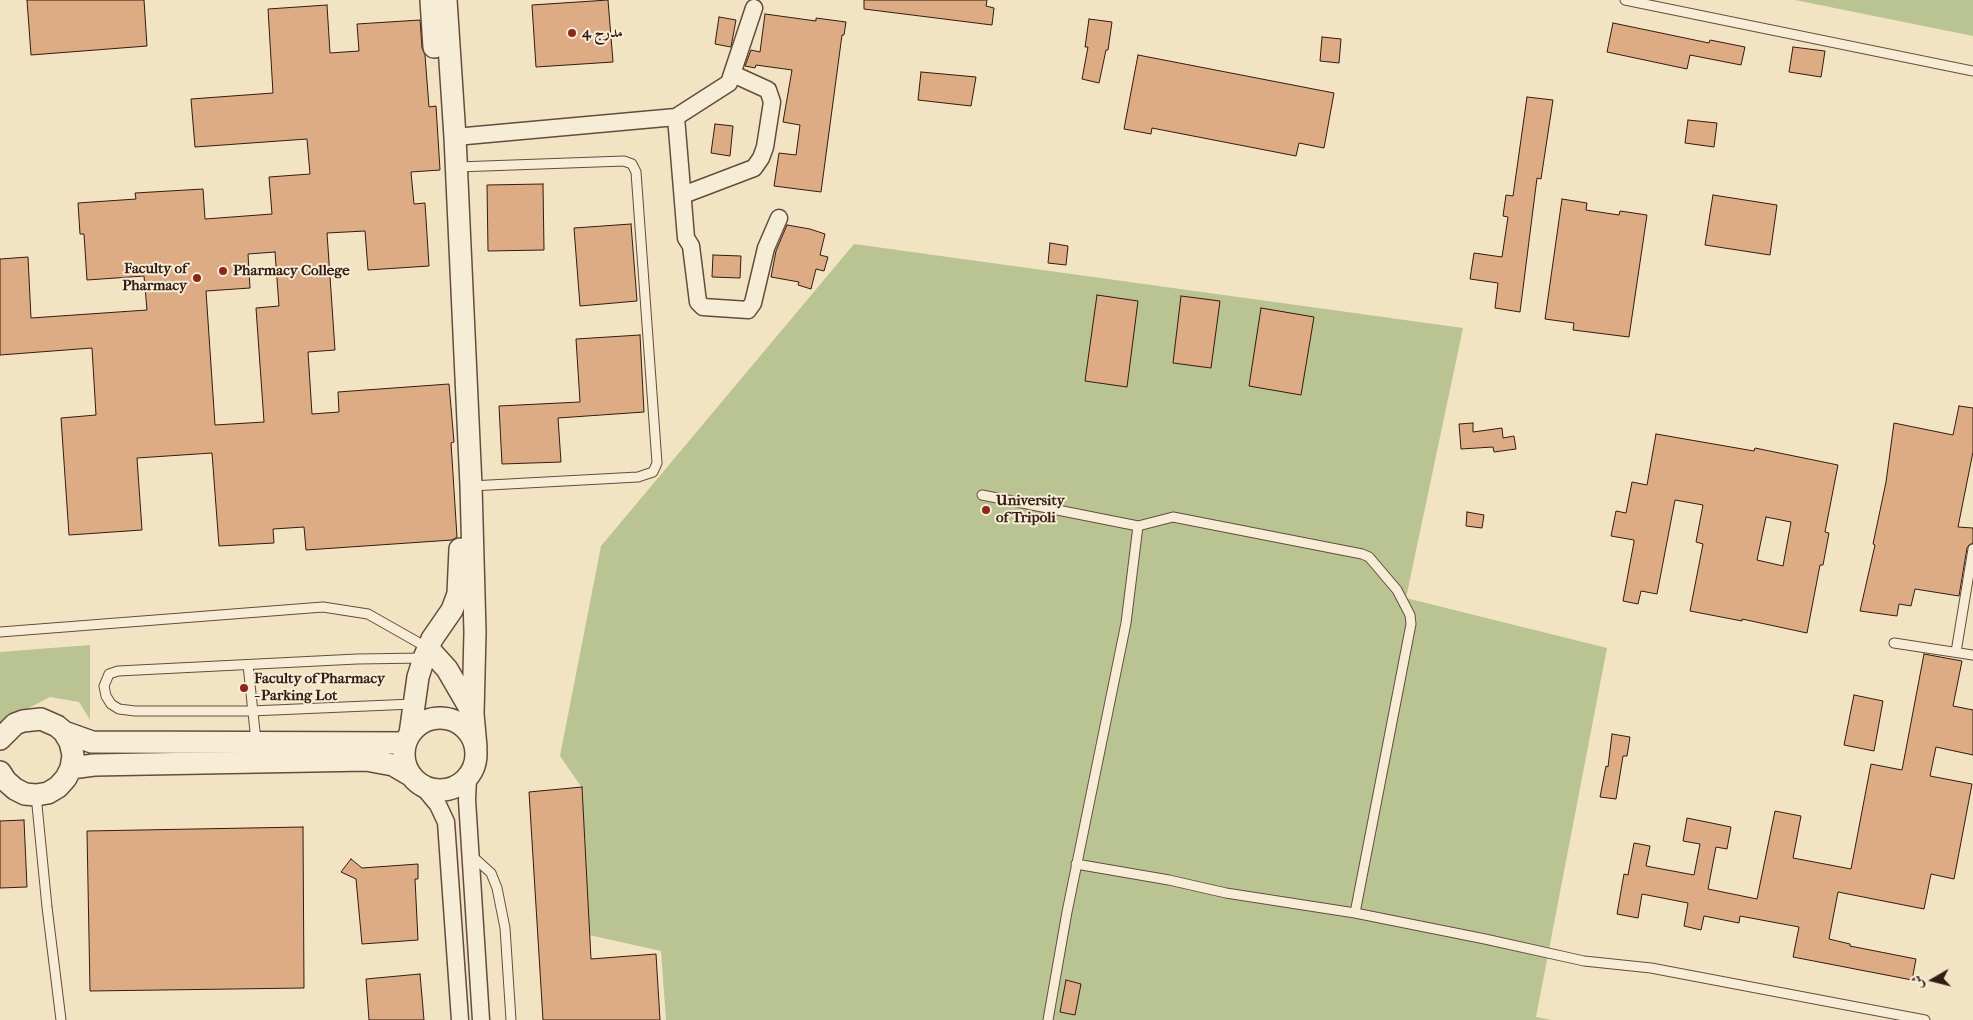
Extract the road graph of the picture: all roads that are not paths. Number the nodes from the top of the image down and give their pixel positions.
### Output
1 (430, 0) edge
2 (446, 0) edge
3 (1625, 0) edge
4 (754, 8) dead end
5 (1973, 71) edge
6 (733, 74) junction
7 (676, 117) junction
8 (455, 137) junction
9 (456, 167) junction
10 (683, 195) junction
11 (779, 218) dead end
12 (471, 486) junction
13 (982, 495) dead end
14 (1138, 526) junction
15 (1973, 549) edge
16 (0, 632) edge
17 (1894, 643) dead end
18 (1956, 652) junction
19 (426, 653) junction
20 (1973, 655) edge
21 (248, 665) junction
22 (413, 704) junction
23 (251, 712) junction
24 (473, 714) junction
25 (64, 732) junction
26 (1, 739) edge
27 (407, 739) junction
28 (256, 741) junction
29 (476, 747) junction
30 (71, 768) junction
31 (0, 772) edge
32 (468, 778) junction
33 (416, 781) junction
34 (36, 795) junction
35 (471, 855) junction
36 (1076, 864) junction
37 (1355, 914) junction
38 (61, 1020) edge
39 (460, 1020) edge
40 (481, 1020) edge
41 (511, 1020) edge
42 (1048, 1020) edge
43 (1925, 1020) edge

1 - 19 street
2 - 8 street
3 - 5 lane
4 - 6 street
6 - 7 street
6 - 10 street
7 - 8 street
7 - 10 street
8 - 9 street
9 - 12 street
9 - 12 lane
10 - 11 street
12 - 24 street
13 - 14 lane
14 - 36 lane
14 - 37 lane
15 - 18 lane
16 - 19 lane
17 - 18 lane
18 - 20 lane
19 - 21 lane
19 - 22 street
19 - 24 street
21 - 23 lane
21 - 23 lane
22 - 23 lane
22 - 27 street
23 - 28 lane
24 - 29 street
25 - 26 street
25 - 28 street
25 - 30 street
27 - 28 street
27 - 29 street
27 - 33 street
29 - 32 street
30 - 33 street
30 - 34 street
31 - 34 street
32 - 33 street
32 - 35 street
33 - 39 street
34 - 38 lane
35 - 40 street
35 - 41 lane
36 - 37 lane
36 - 42 lane
37 - 43 lane

